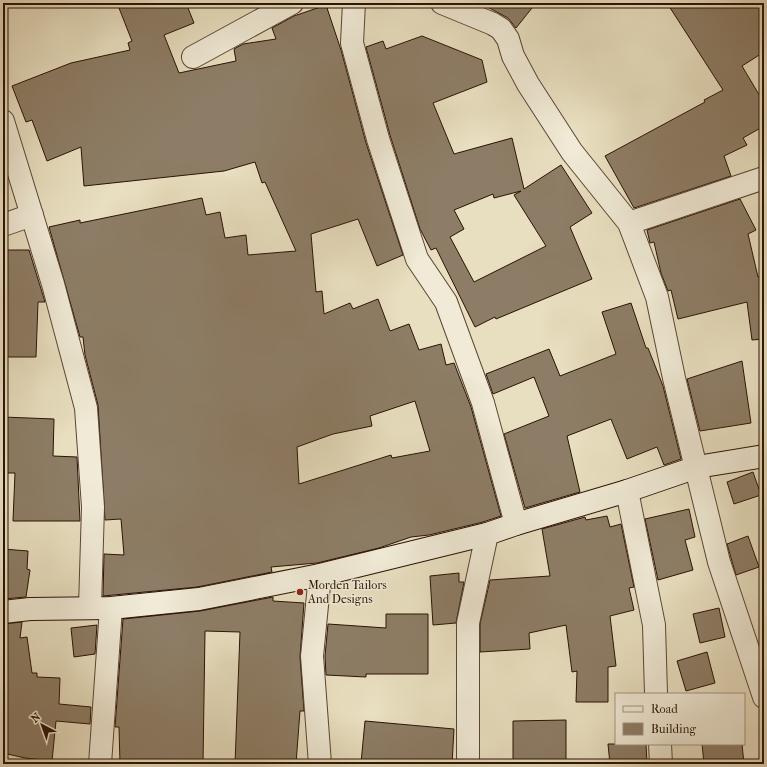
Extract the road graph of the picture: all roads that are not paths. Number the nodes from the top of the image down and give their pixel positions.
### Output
1 (292, 3) edge
2 (354, 3) edge
3 (442, 3) edge
4 (193, 57) dead end
5 (3, 121) edge
6 (764, 178) edge
7 (32, 215) junction
8 (629, 223) junction
9 (3, 225) edge
10 (764, 456) edge
11 (697, 467) junction
12 (627, 491) junction
13 (516, 524) junction
14 (487, 534) junction
15 (320, 575) junction
16 (90, 607) junction
17 (111, 608) junction
18 (3, 612) edge
19 (656, 693) edge
20 (764, 697) edge
21 (660, 745) edge
22 (100, 764) edge
23 (320, 764) edge
24 (468, 764) edge
25 (661, 764) edge

1 - 4 street
2 - 13 street
3 - 8 street
5 - 7 street
6 - 8 street
7 - 9 street
7 - 16 street
8 - 11 street
10 - 11 street
11 - 12 street
11 - 20 street
12 - 13 street
12 - 19 street
13 - 14 street
14 - 15 street
14 - 24 street
15 - 17 street
15 - 23 street
16 - 17 street
16 - 18 street
17 - 22 street
21 - 25 street

